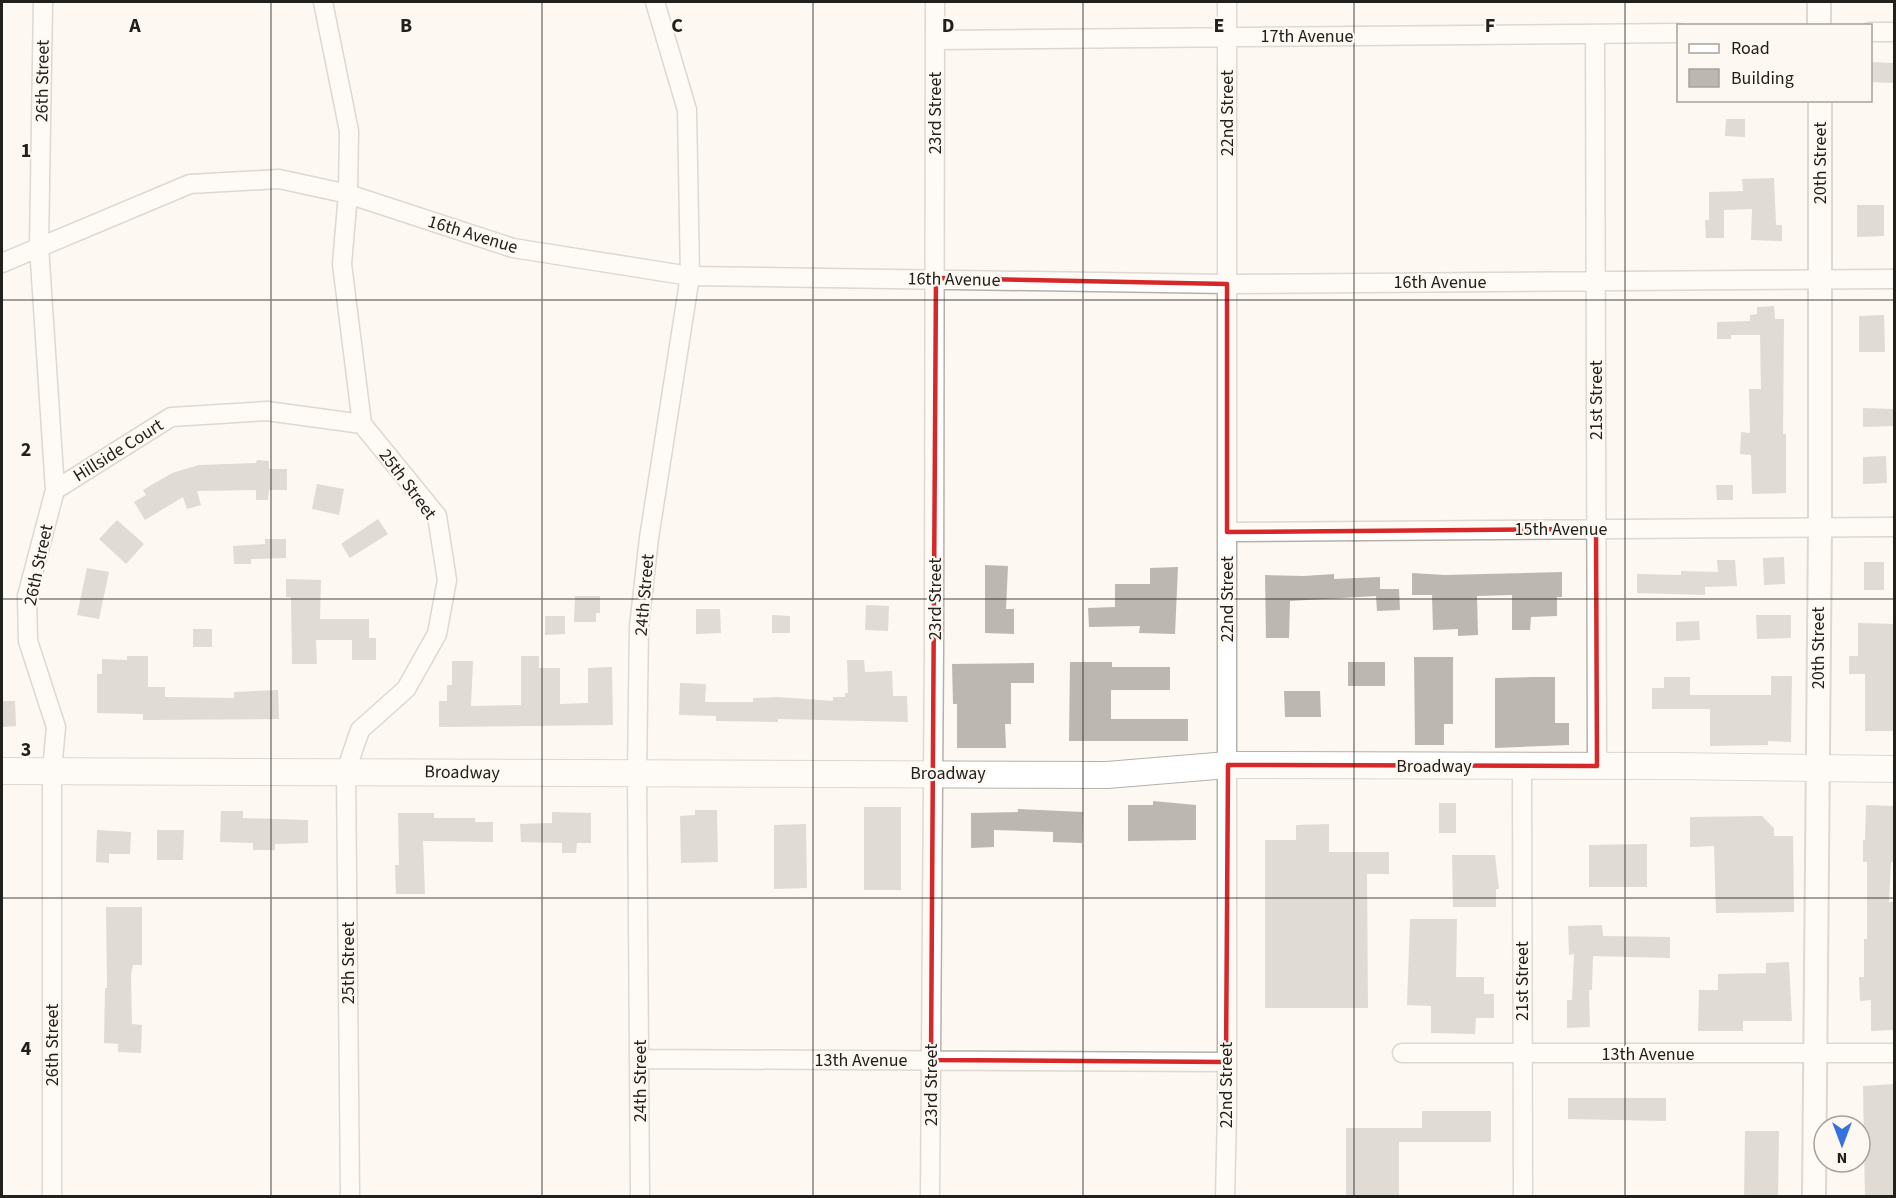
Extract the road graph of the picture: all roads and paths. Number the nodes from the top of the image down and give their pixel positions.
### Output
1 (43, 2) edge
2 (323, 2) edge
3 (655, 2) edge
4 (935, 2) edge
5 (1227, 2) edge
6 (1819, 2) edge
7 (1819, 24) edge
8 (1872, 32) edge
9 (1894, 32) edge
10 (1677, 33) edge
11 (1595, 34) junction
12 (1227, 37) junction
13 (935, 40) junction
14 (1820, 102) edge
15 (348, 194) junction
16 (39, 246) junction
17 (2, 263) edge
18 (690, 276) junction
19 (936, 278) junction
20 (1821, 279) junction
21 (1894, 279) edge
22 (1596, 281) junction
23 (1227, 284) junction
24 (362, 424) junction
25 (55, 490) junction
26 (1820, 527) junction
27 (1894, 527) edge
28 (1596, 529) junction
29 (1227, 532) junction
30 (1228, 765) junction
31 (1522, 766) junction
32 (1597, 766) junction
33 (1818, 769) junction
34 (1894, 769) edge
35 (2, 771) edge
36 (52, 771) junction
37 (346, 771) junction
38 (933, 772) junction
39 (637, 774) junction
40 (1402, 1053) dead end
41 (1894, 1053) edge
42 (1522, 1054) junction
43 (1814, 1054) junction
44 (640, 1059) junction
45 (931, 1060) junction
46 (1226, 1062) junction
47 (52, 1197) edge
48 (350, 1197) edge
49 (639, 1197) edge
50 (930, 1197) edge
51 (1225, 1197) edge
52 (1523, 1197) edge
53 (1814, 1197) edge

1 - 16 street, 26th Street
2 - 15 street
3 - 18 street, 24th Street
4 - 13 street, 23rd Street
5 - 12 street, 22nd Street
6 - 7 street
8 - 9 street
10 - 11 street, 17th Avenue
11 - 12 street, 17th Avenue
11 - 22 street, 21st Street
12 - 13 street, 17th Avenue
12 - 23 street, 22nd Street
13 - 19 street, 23rd Street
14 - 20 street, 20th Street
15 - 16 street, 16th Avenue
15 - 18 street, 16th Avenue
15 - 24 street
16 - 17 street, 16th Avenue
16 - 25 street, 26th Street
18 - 19 street, 16th Avenue
18 - 39 street, 24th Street
19 - 23 street, 16th Avenue
19 - 38 street, 23rd Street
20 - 21 street, 16th Avenue
20 - 22 street, 16th Avenue
20 - 26 street, 20th Street
22 - 23 street, 16th Avenue
22 - 28 street, 21st Street
23 - 29 street, 22nd Street
24 - 25 street, Hillside Court
24 - 37 street, 25th Street
25 - 36 street, 26th Street
26 - 27 street, 15th Avenue
26 - 28 street, 15th Avenue
26 - 33 street, 20th Street
28 - 29 street, 15th Avenue
28 - 32 street, 21st Street
29 - 30 street, 22nd Street
30 - 31 main road, Broadway
30 - 38 main road, Broadway
30 - 46 street, 22nd Street
31 - 32 main road, Broadway
31 - 42 street, 21st Street
32 - 33 main road, Broadway
33 - 34 main road, Broadway
33 - 43 street, 20th Street
35 - 36 main road, Broadway
36 - 37 main road, Broadway
36 - 47 street, 26th Street
37 - 39 main road, Broadway
37 - 48 street, 25th Street
38 - 39 main road, Broadway
38 - 45 street, 23rd Street
39 - 44 street, 24th Street
40 - 42 street, 13th Avenue
41 - 43 street, 13th Avenue
42 - 43 street, 13th Avenue
42 - 52 street, 21st Street
43 - 53 street, 20th Street
44 - 45 street, 13th Avenue
44 - 49 street, 24th Street
45 - 46 street, 13th Avenue
45 - 50 street, 23rd Street
46 - 51 street, 22nd Street

